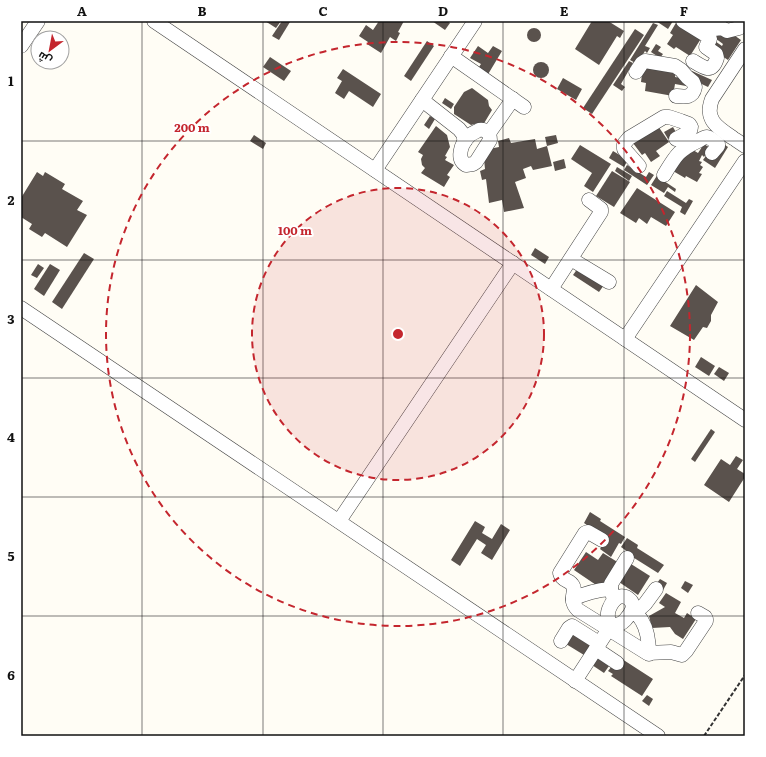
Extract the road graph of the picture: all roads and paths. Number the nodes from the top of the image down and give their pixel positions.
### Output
1 (38, 21) edge
2 (154, 21) edge
3 (475, 21) edge
4 (683, 21) edge
5 (700, 21) edge
6 (742, 26) edge
7 (21, 46) edge
8 (745, 49) edge
9 (452, 56) junction
10 (693, 61) dead end
11 (714, 64) junction
12 (636, 72) dead end
13 (729, 73) junction
14 (695, 89) junction
15 (715, 94) junction
16 (676, 96) dead end
17 (513, 99) junction
18 (422, 100) junction
19 (524, 107) dead end
20 (710, 116) junction
21 (689, 124) junction
22 (489, 133) junction
23 (676, 139) dead end
24 (465, 141) junction
25 (715, 141) junction
26 (738, 141) edge
27 (745, 161) edge
28 (639, 166) dead end
29 (375, 170) junction
30 (664, 175) dead end
31 (589, 200) dead end
32 (571, 259) junction
33 (513, 263) junction
34 (609, 282) dead end
35 (551, 289) junction
36 (21, 308) edge
37 (625, 339) junction
38 (745, 420) edge
39 (339, 522) junction
40 (602, 540) dead end
41 (627, 558) dead end
42 (656, 589) dead end
43 (612, 595) junction
44 (573, 599) junction
45 (635, 610) junction
46 (698, 612) dead end
47 (610, 627) junction
48 (561, 641) dead end
49 (598, 646) junction
50 (649, 654) junction
51 (617, 663) dead end
52 (745, 675) edge
53 (575, 681) junction
54 (658, 736) edge
55 (704, 736) edge

1 - 7 street
2 - 29 street
3 - 9 street
4 - 11 street
5 - 6 street
8 - 13 street
9 - 17 street
9 - 18 street
10 - 11 street
11 - 13 street
12 - 14 street
13 - 15 street
14 - 15 street
14 - 16 street
15 - 20 street
17 - 19 street
17 - 22 street
18 - 24 street
18 - 29 street
20 - 21 street
20 - 25 street
21 - 23 street
21 - 28 street
22 - 24 street
22 - 24 street
25 - 26 street
25 - 30 street
27 - 37 street
29 - 33 street
31 - 32 street
32 - 34 street
32 - 35 street
33 - 35 street
33 - 39 street
35 - 37 street
36 - 39 street
37 - 38 street
39 - 53 street
40 - 44 street
41 - 43 street
42 - 45 street
43 - 44 street
43 - 45 street
43 - 47 street
44 - 47 street
45 - 47 street
45 - 50 street
46 - 50 street
47 - 49 street
47 - 50 street
48 - 49 street
49 - 51 street
49 - 53 street
52 - 55 path
53 - 54 street

